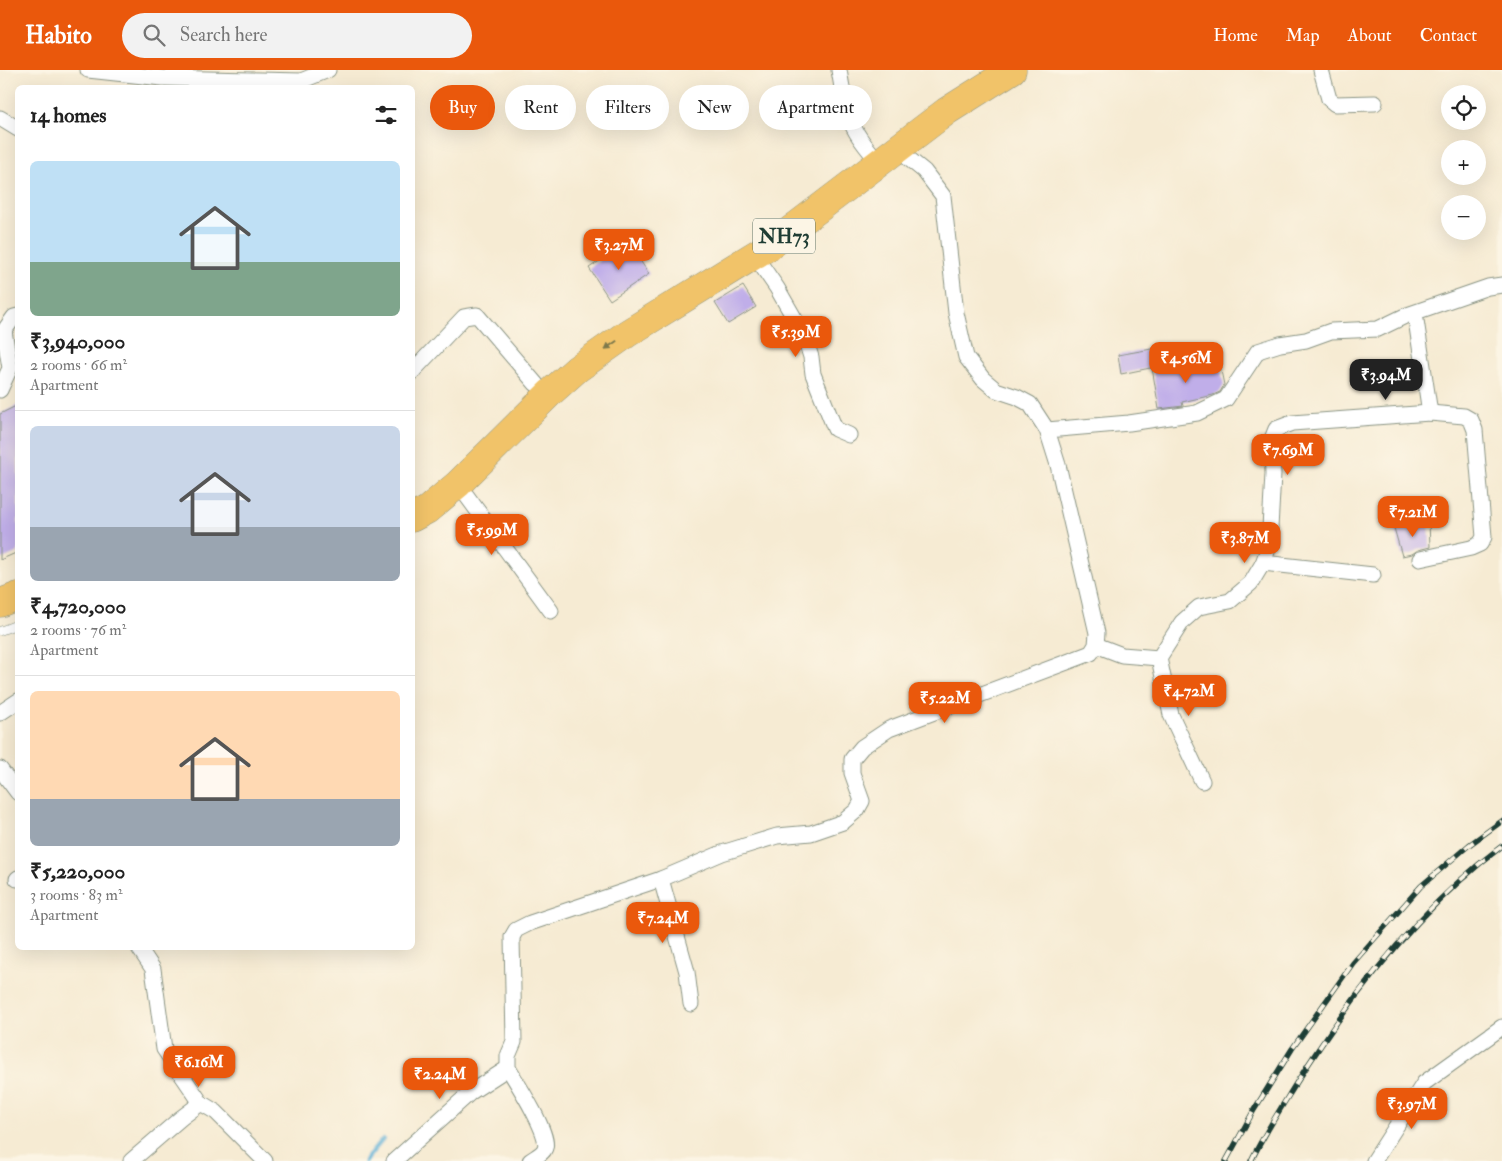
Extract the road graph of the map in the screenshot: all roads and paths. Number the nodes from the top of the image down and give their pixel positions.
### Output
1 (88, 70) edge
2 (328, 70) edge
3 (839, 70) edge
4 (982, 70) edge
5 (1012, 70) edge
6 (1321, 70) edge
7 (162, 78) edge
8 (1375, 103) dead end
9 (0, 118) edge
10 (15, 127) edge
11 (882, 155) junction
12 (755, 256) junction
13 (1502, 285) edge
14 (1413, 314) junction
15 (15, 317) edge
16 (2, 328) edge
17 (415, 369) edge
18 (536, 384) junction
19 (0, 390) edge
20 (1430, 413) junction
21 (1047, 430) junction
22 (849, 435) dead end
23 (458, 484) junction
24 (415, 499) edge
25 (415, 516) edge
26 (1420, 559) dead end
27 (1263, 564) junction
28 (1373, 575) dead end
29 (15, 581) edge
30 (0, 587) edge
31 (15, 597) edge
32 (0, 603) edge
33 (551, 611) dead end
34 (15, 625) edge
35 (0, 631) edge
36 (1096, 645) junction
37 (1160, 658) junction
38 (15, 702) edge
39 (0, 713) edge
40 (0, 769) edge
41 (1202, 781) dead end
42 (15, 789) edge
43 (661, 879) junction
44 (140, 950) edge
45 (691, 1004) dead end
46 (1502, 1027) edge
47 (508, 1068) junction
48 (201, 1103) junction
49 (131, 1161) edge
50 (265, 1161) edge
51 (394, 1161) edge
52 (530, 1161) edge
53 (1374, 1161) edge

1 - 7 street
2 - 7 street
3 - 11 street
4 - 11 highway, NH73
5 - 11 highway, NH73
6 - 8 street
9 - 10 street
11 - 12 highway, NH73
11 - 18 highway, NH73
11 - 21 street
12 - 22 street
12 -> 23 highway, NH73
13 - 14 street
14 - 20 street
14 - 21 street
15 - 16 street
16 - 19 street
17 - 18 street
18 - 24 highway, NH73
20 - 26 street
20 - 27 street
21 - 36 street
23 - 25 highway, NH73
23 - 33 street
27 - 28 street
27 - 37 street
29 - 30 highway
31 - 32 highway
34 - 35 lane
36 - 37 street
36 - 43 street
37 - 41 street
38 - 39 street
40 - 42 street
43 - 45 street
43 - 47 street
44 - 48 street
46 - 53 street
47 - 51 street
47 - 52 street
48 - 49 street
48 - 50 street

